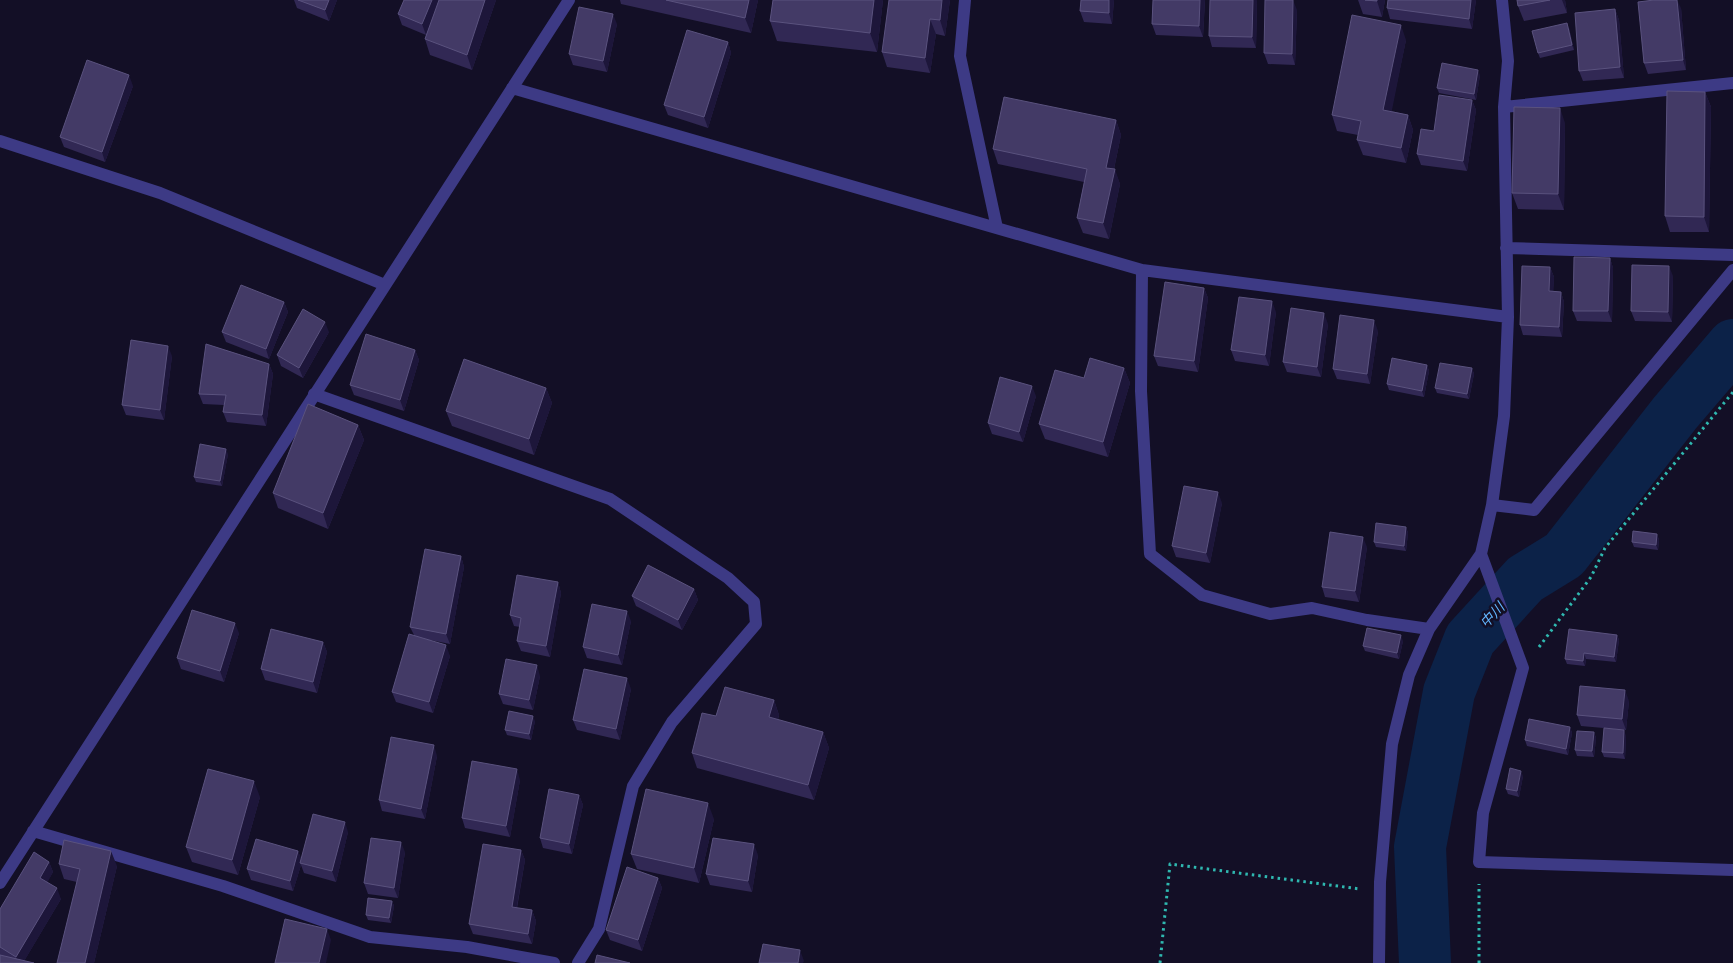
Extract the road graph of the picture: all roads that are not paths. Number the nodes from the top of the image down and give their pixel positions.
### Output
1 (569, 0) edge
2 (965, 0) edge
3 (1502, 0) edge
4 (1733, 83) edge
5 (512, 88) junction
6 (1504, 107) junction
7 (0, 141) edge
8 (997, 228) junction
9 (1506, 248) junction
10 (1733, 255) edge
11 (1142, 270) junction
12 (1733, 270) edge
13 (385, 285) junction
14 (1508, 317) junction
15 (314, 394) junction
16 (1492, 505) junction
17 (1481, 554) junction
18 (1428, 628) junction
19 (33, 830) junction
20 (1733, 870) edge
21 (0, 883) edge
22 (554, 963) edge
23 (578, 963) edge
24 (1379, 963) edge

1 - 5 street
2 - 8 street
3 - 6 street
4 - 6 street
5 - 8 street
5 - 13 street
6 - 9 street
7 - 13 street
8 - 11 street
9 - 10 street
9 - 14 street
11 - 14 street
11 - 18 street
12 - 16 street
13 - 15 street
14 - 16 street
15 - 19 street
15 - 23 street
16 - 17 street
17 - 18 street
17 - 20 street
18 - 24 street
19 - 21 street
19 - 22 street

